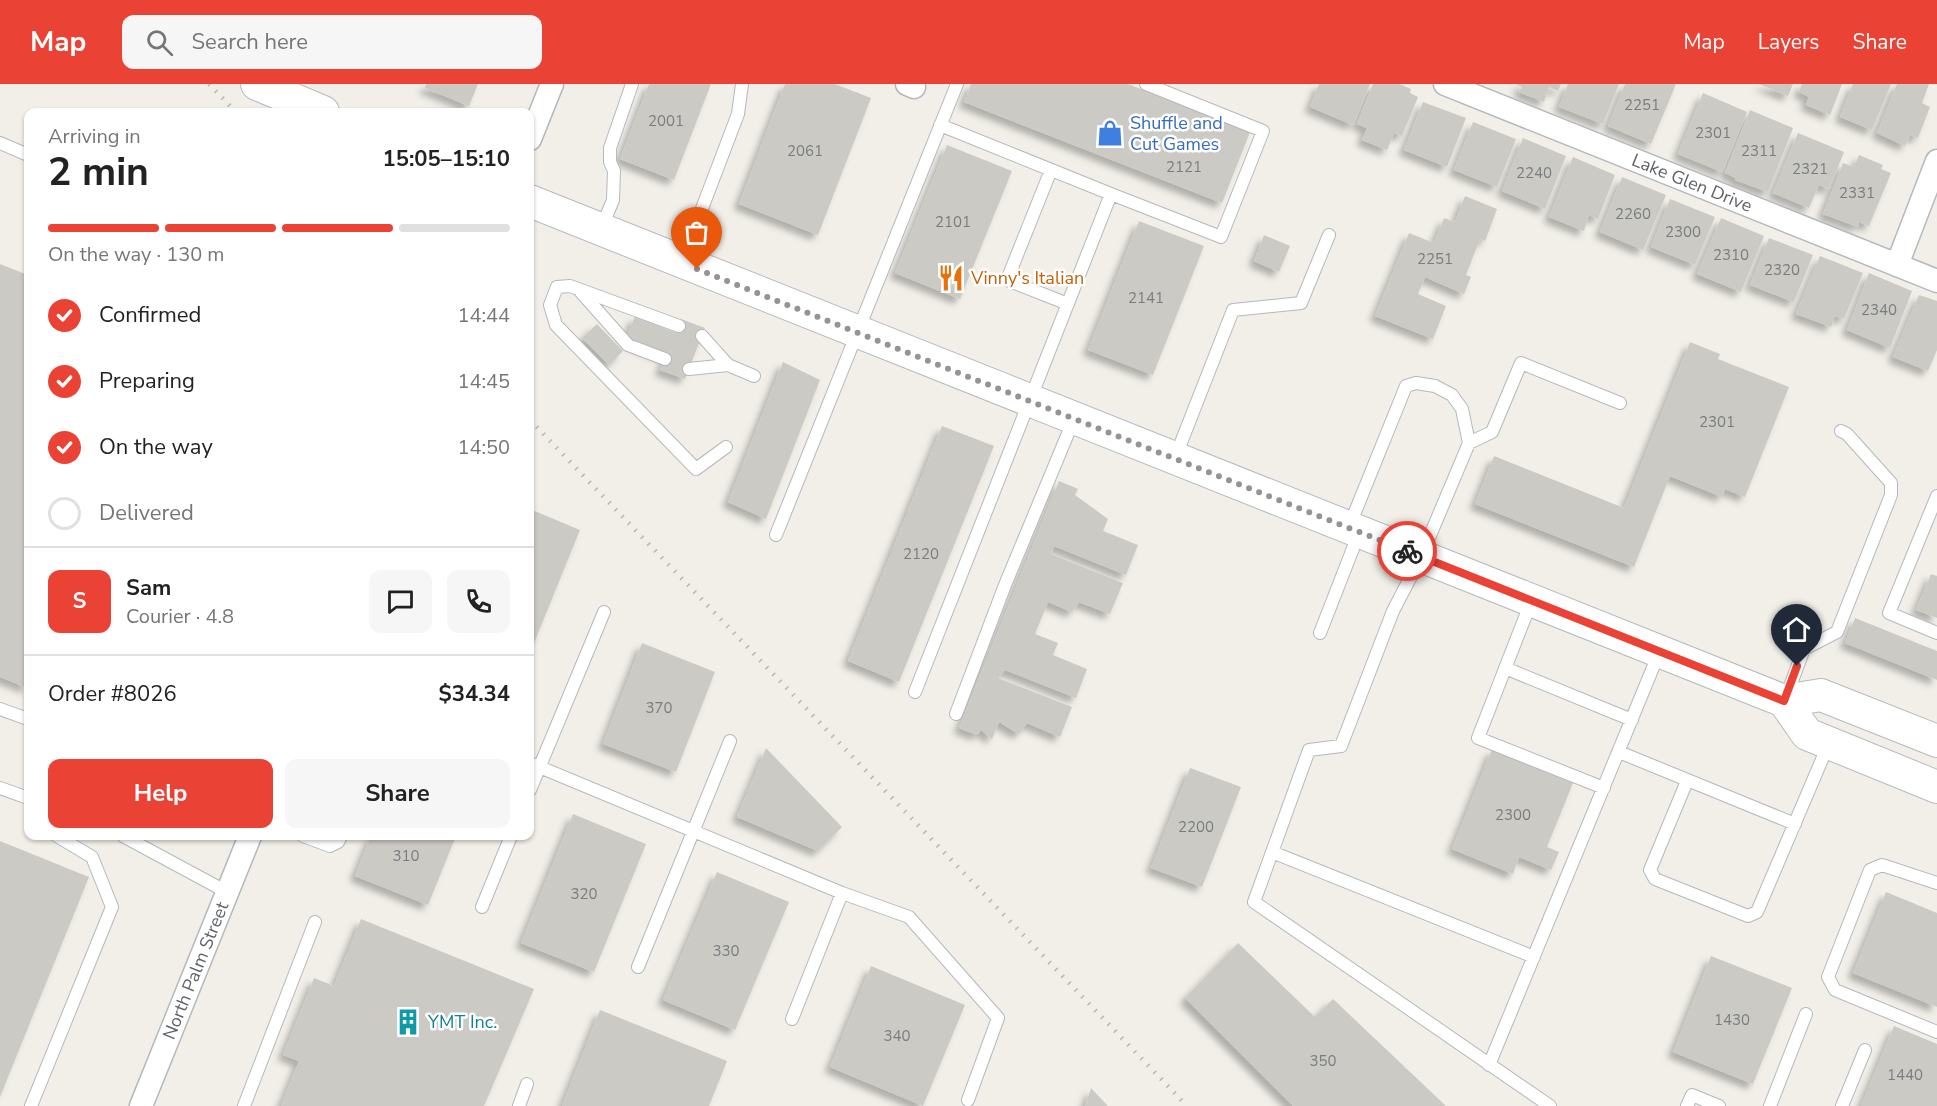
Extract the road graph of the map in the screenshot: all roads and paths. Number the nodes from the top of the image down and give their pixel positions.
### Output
1 (257, 84) edge
2 (552, 84) edge
3 (632, 84) edge
4 (742, 84) edge
5 (957, 84) edge
6 (1146, 84) edge
7 (1445, 84) edge
8 (314, 108) edge
9 (940, 125) junction
10 (534, 129) edge
11 (0, 143) edge
12 (24, 153) edge
13 (1937, 161) edge
14 (1051, 170) junction
15 (1111, 194) junction
16 (534, 203) edge
17 (601, 230) junction
18 (1329, 235) dead end
19 (681, 263) junction
20 (1896, 265) junction
21 (1937, 280) edge
22 (580, 290) junction
23 (1068, 304) junction
24 (679, 326) dead end
25 (857, 333) junction
26 (702, 336) dead end
27 (664, 359) dead end
28 (728, 365) junction
29 (689, 369) dead end
30 (754, 376) dead end
31 (1029, 401) junction
32 (1620, 403) dead end
33 (1074, 419) junction
34 (1841, 430) dead end
35 (1469, 443) junction
36 (726, 447) dead end
37 (1175, 459) junction
38 (1937, 496) edge
39 (1354, 530) junction
40 (776, 535) dead end
41 (1421, 557) junction
42 (1531, 600) junction
43 (604, 612) dead end
44 (1320, 633) dead end
45 (1937, 633) edge
46 (1660, 652) junction
47 (1505, 668) junction
48 (915, 692) dead end
49 (1784, 701) junction
50 (0, 709) edge
51 (957, 714) dead end
52 (24, 718) edge
53 (1632, 720) junction
54 (1818, 739) junction
55 (730, 741) dead end
56 (1937, 741) edge
57 (1619, 752) junction
58 (534, 765) edge
59 (1687, 781) junction
60 (1937, 787) edge
61 (1604, 788) junction
62 (0, 789) edge
63 (24, 796) edge
64 (1795, 824) junction
65 (693, 831) junction
66 (64, 840) edge
67 (130, 840) edge
68 (248, 840) edge
69 (314, 840) edge
70 (339, 840) edge
71 (509, 840) edge
72 (1272, 852) junction
73 (1937, 883) edge
74 (227, 892) junction
75 (842, 893) junction
76 (482, 907) dead end
77 (315, 922) dead end
78 (1534, 957) junction
79 (638, 967) dead end
80 (1806, 1014) dead end
81 (792, 1019) dead end
82 (1937, 1032) edge
83 (1865, 1050) dead end
84 (1489, 1065) junction
85 (527, 1084) dead end
86 (968, 1100) dead end
87 (1547, 1104) edge
88 (31, 1106) edge
89 (141, 1106) edge
90 (244, 1106) edge
91 (519, 1106) edge
92 (1688, 1106) edge
93 (1719, 1106) edge
94 (1770, 1106) edge
95 (1842, 1106) edge

1 - 8 main road
2 - 10 street
3 - 17 lane
4 - 19 lane
5 - 9 lane
6 - 15 lane
7 - 20 street, Lake Glen Drive
9 - 14 lane
9 - 25 lane
11 - 12 lane
13 - 20 street
14 - 15 lane
14 - 23 lane
15 - 23 lane
16 - 17 main road
17 - 19 main road
18 - 37 lane
19 - 25 main road
20 - 21 street, Lake Glen Drive
22 - 24 lane
22 - 27 lane
22 - 36 lane
23 - 31 lane
25 - 31 main road
25 - 40 lane
26 - 28 lane
28 - 29 lane
28 - 30 lane
31 - 33 main road
31 - 48 lane
32 - 35 lane
33 - 37 main road
33 - 51 lane
34 - 49 lane
35 - 39 lane
35 - 41 lane
37 - 39 main road
38 - 45 lane
39 - 41 main road
39 - 44 lane
41 - 42 main road
41 - 72 lane
42 - 46 main road
42 - 47 lane
43 - 58 lane
46 - 49 main road
46 - 53 lane
47 - 53 lane
47 - 61 lane
49 - 54 main road
49 - 56 main road
50 - 52 lane
53 - 57 lane
54 - 60 main road
54 - 64 lane
55 - 65 lane
57 - 59 lane
57 - 61 lane
58 - 65 lane
59 - 64 lane
59 - 64 lane
61 - 78 lane
62 - 63 lane
65 - 75 lane
65 - 79 lane
66 - 88 lane
67 - 74 lane
68 - 74 street, North Palm Street
69 - 70 lane
71 - 76 lane
72 - 78 lane
72 - 84 lane
73 - 82 lane
74 - 89 street, North Palm Street
75 - 81 lane
75 - 86 lane
77 - 90 lane
78 - 84 lane
80 - 94 lane
83 - 95 lane
84 - 87 lane
85 - 91 lane
92 - 93 lane

